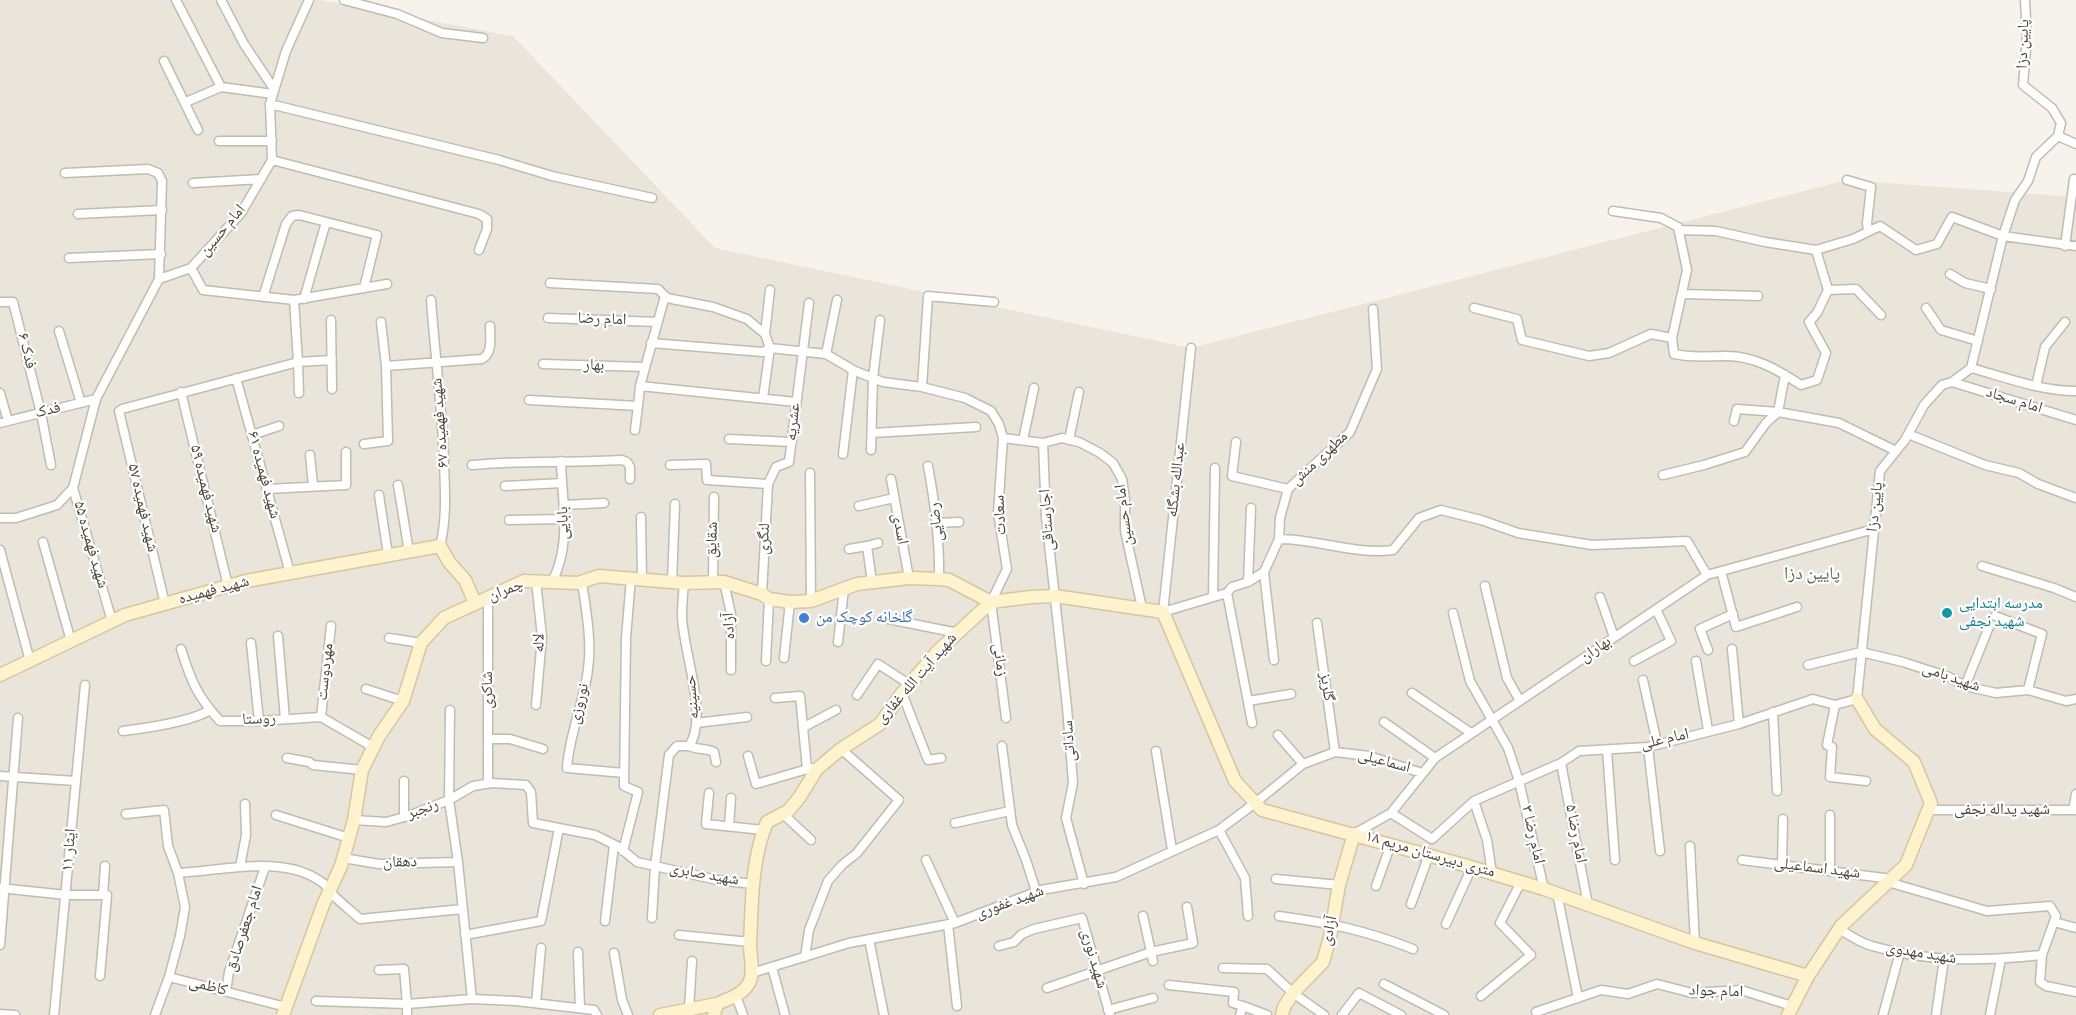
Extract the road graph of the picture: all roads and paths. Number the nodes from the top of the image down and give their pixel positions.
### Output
1 (176, 0) edge
2 (221, 0) edge
3 (309, 0) edge
4 (344, 0) edge
5 (2025, 0) edge
6 (483, 38) dead end
7 (164, 60) dead end
8 (221, 87) junction
9 (274, 92) junction
10 (186, 102) junction
11 (270, 104) junction
12 (198, 130) dead end
13 (2058, 136) junction
14 (219, 141) dead end
15 (272, 141) junction
16 (2076, 144) edge
17 (272, 160) junction
18 (65, 173) dead end
19 (261, 179) junction
20 (2074, 179) dead end
21 (1847, 180) dead end
22 (193, 183) dead end
23 (652, 198) dead end
24 (162, 210) junction
25 (1613, 211) dead end
26 (78, 214) dead end
27 (326, 222) junction
28 (1679, 230) junction
29 (1868, 231) junction
30 (2004, 236) junction
31 (2065, 246) junction
32 (2076, 246) edge
33 (479, 250) dead end
34 (1816, 250) junction
35 (161, 254) junction
36 (69, 258) dead end
37 (191, 267) junction
38 (1950, 274) dead end
39 (159, 279) junction
40 (550, 283) dead end
41 (387, 284) dead end
42 (364, 288) junction
43 (1991, 289) junction
44 (770, 290) dead end
45 (1828, 290) junction
46 (1683, 294) junction
47 (665, 296) junction
48 (1758, 296) dead end
49 (263, 297) junction
50 (299, 299) junction
51 (431, 300) dead end
52 (837, 300) dead end
53 (0, 302) edge
54 (994, 302) dead end
55 (809, 303) dead end
56 (1474, 308) dead end
57 (1926, 308) dead end
58 (1373, 309) dead end
59 (1881, 315) dead end
60 (548, 318) dead end
61 (331, 320) dead end
62 (880, 320) dead end
63 (381, 322) dead end
64 (657, 322) junction
65 (2065, 322) dead end
66 (490, 326) dead end
67 (59, 331) dead end
68 (765, 334) junction
69 (1672, 338) junction
70 (1978, 341) junction
71 (651, 343) junction
72 (770, 348) junction
73 (1191, 348) dead end
74 (802, 351) junction
75 (826, 354) junction
76 (332, 360) junction
77 (436, 361) junction
78 (298, 362) junction
79 (543, 364) dead end
80 (386, 366) junction
81 (645, 367) junction
82 (1971, 368) junction
83 (853, 369) junction
84 (1785, 375) junction
85 (236, 378) junction
86 (873, 378) junction
87 (1952, 382) junction
88 (640, 386) junction
89 (2036, 386) junction
90 (922, 387) junction
91 (1034, 388) dead end
92 (332, 389) dead end
93 (2076, 391) edge
94 (181, 392) junction
95 (1079, 392) dead end
96 (0, 393) edge
97 (299, 393) dead end
98 (763, 398) junction
99 (96, 399) junction
100 (529, 400) dead end
101 (796, 402) junction
102 (81, 403) junction
103 (638, 406) junction
104 (1778, 412) junction
105 (41, 413) junction
106 (2076, 420) edge
107 (1734, 421) dead end
108 (4, 422) edge
109 (279, 426) dead end
110 (976, 427) dead end
111 (635, 430) dead end
112 (872, 433) junction
113 (1908, 434) junction
114 (252, 435) junction
115 (1002, 438) junction
116 (729, 439) dead end
117 (1023, 440) junction
118 (1069, 440) junction
119 (792, 442) junction
120 (1236, 442) dead end
121 (1043, 443) junction
122 (364, 444) dead end
123 (872, 450) dead end
124 (1896, 451) junction
125 (346, 452) dead end
126 (843, 454) dead end
127 (310, 455) dead end
128 (561, 461) junction
129 (51, 465) dead end
130 (472, 465) dead end
131 (670, 465) dead end
132 (928, 466) dead end
133 (1215, 468) dead end
134 (810, 473) dead end
135 (1663, 475) dead end
136 (630, 479) dead end
137 (891, 479) dead end
138 (562, 483) junction
139 (768, 484) junction
140 (398, 485) dead end
141 (313, 486) junction
142 (505, 486) dead end
143 (73, 488) junction
144 (267, 489) junction
145 (1288, 489) junction
146 (379, 495) dead end
147 (714, 497) dead end
148 (894, 498) junction
149 (2076, 498) edge
150 (604, 503) dead end
151 (675, 504) dead end
152 (564, 505) junction
153 (859, 506) dead end
154 (1251, 508) dead end
155 (641, 517) dead end
156 (0, 518) edge
157 (564, 519) junction
158 (509, 520) dead end
159 (959, 522) dead end
160 (938, 523) junction
161 (1874, 529) junction
162 (1279, 540) junction
163 (43, 542) dead end
164 (878, 543) dead end
165 (440, 546) junction
166 (867, 546) junction
167 (849, 549) dead end
168 (0, 550) edge
169 (409, 552) junction
170 (388, 555) junction
171 (1982, 566) dead end
172 (1721, 571) junction
173 (1264, 572) junction
174 (290, 573) junction
175 (1707, 575) junction
176 (637, 578) junction
177 (909, 578) junction
178 (939, 579) junction
179 (536, 581) junction
180 (552, 582) junction
181 (582, 582) junction
182 (872, 582) junction
183 (1248, 582) junction
184 (678, 583) junction
185 (718, 583) junction
186 (228, 586) junction
187 (1485, 586) dead end
188 (844, 589) junction
189 (1227, 593) junction
190 (488, 597) junction
191 (765, 597) junction
192 (1055, 597) junction
193 (1213, 597) junction
194 (1600, 597) dead end
195 (2076, 597) edge
196 (790, 602) junction
197 (811, 602) junction
198 (991, 602) junction
199 (475, 603) junction
200 (165, 604) junction
201 (1797, 607) dead end
202 (1142, 608) junction
203 (1656, 609) junction
204 (1163, 612) junction
205 (1453, 613) dead end
206 (1733, 614) junction
207 (1995, 616) dead end
208 (888, 619) dead end
209 (112, 621) junction
210 (1317, 623) dead end
211 (331, 626) dead end
212 (1989, 627) dead end
213 (958, 633) junction
214 (278, 636) dead end
215 (389, 638) dead end
216 (1614, 638) junction
217 (71, 641) junction
218 (838, 642) dead end
219 (251, 643) dead end
220 (421, 643) junction
221 (181, 649) dead end
222 (1708, 650) dead end
223 (1732, 650) dead end
224 (1861, 652) junction
225 (784, 658) dead end
226 (1274, 660) dead end
227 (30, 661) junction
228 (766, 661) dead end
229 (1634, 661) dead end
230 (1696, 661) dead end
231 (1808, 665) dead end
232 (731, 670) dead end
233 (0, 675) edge
234 (1643, 680) dead end
235 (86, 685) dead end
236 (1965, 686) junction
237 (366, 689) dead end
238 (906, 689) junction
239 (2028, 690) junction
240 (1412, 693) dead end
241 (1292, 694) dead end
242 (856, 695) dead end
243 (775, 698) dead end
244 (1857, 699) junction
245 (2076, 699) edge
246 (403, 700) junction
247 (1520, 701) junction
248 (1248, 702) junction
249 (536, 705) dead end
250 (1835, 705) junction
251 (210, 710) junction
252 (450, 710) dead end
253 (836, 710) dead end
254 (1773, 712) junction
255 (321, 717) junction
256 (747, 717) dead end
257 (18, 718) dead end
258 (1006, 718) dead end
259 (285, 719) junction
260 (1493, 720) junction
261 (259, 721) junction
262 (1384, 722) dead end
263 (696, 723) junction
264 (1252, 723) dead end
265 (1739, 724) junction
266 (804, 728) junction
267 (1708, 730) junction
268 (123, 731) dead end
269 (1471, 733) junction
270 (1278, 735) dead end
271 (488, 739) junction
272 (1657, 743) junction
273 (689, 746) junction
274 (1002, 746) dead end
275 (373, 747) junction
276 (1648, 747) junction
277 (543, 749) dead end
278 (841, 749) junction
279 (1607, 750) junction
280 (1156, 751) dead end
281 (1335, 752) junction
282 (748, 756) dead end
283 (287, 758) dead end
284 (941, 758) dead end
285 (1435, 758) junction
286 (716, 762) dead end
287 (1561, 763) junction
288 (1303, 764) junction
289 (821, 766) junction
290 (807, 769) junction
291 (362, 770) junction
292 (624, 773) junction
293 (1422, 773) junction
294 (0, 776) edge
295 (13, 777) junction
296 (404, 780) dead end
297 (76, 781) junction
298 (1520, 781) junction
299 (1866, 781) dead end
300 (488, 783) junction
301 (1777, 791) dead end
302 (709, 793) dead end
303 (2076, 794) edge
304 (731, 798) dead end
305 (449, 800) junction
306 (1476, 800) junction
307 (1255, 803) junction
308 (246, 804) dead end
309 (1929, 810) junction
310 (2075, 810) edge
311 (1010, 811) junction
312 (782, 813) junction
313 (1391, 813) junction
314 (126, 814) dead end
315 (276, 815) dead end
316 (1830, 815) dead end
317 (404, 817) junction
318 (1783, 819) dead end
319 (354, 820) junction
320 (955, 823) dead end
321 (729, 826) junction
322 (559, 828) junction
323 (763, 830) junction
324 (1219, 830) junction
325 (1354, 834) junction
326 (349, 838) junction
327 (811, 840) dead end
328 (1391, 844) junction
329 (614, 845) junction
330 (1690, 846) dead end
331 (1172, 850) junction
332 (623, 851) junction
333 (1660, 851) dead end
334 (1429, 855) junction
335 (343, 858) junction
336 (926, 860) dead end
337 (1742, 860) dead end
338 (1615, 861) dead end
339 (458, 862) junction
340 (1782, 865) junction
341 (105, 866) dead end
342 (655, 866) junction
343 (240, 867) junction
344 (265, 867) junction
345 (1472, 867) junction
346 (1830, 871) junction
347 (178, 873) junction
348 (1492, 873) junction
349 (1276, 879) dead end
350 (1890, 880) junction
351 (1521, 882) junction
352 (753, 884) junction
353 (1084, 884) junction
354 (1339, 885) junction
355 (1376, 886) dead end
356 (2, 889) edge
357 (1544, 889) junction
358 (1036, 891) junction
359 (330, 893) junction
360 (1557, 893) junction
361 (66, 895) junction
362 (103, 895) junction
363 (1411, 904) dead end
364 (1588, 905) junction
365 (1187, 907) dead end
366 (463, 909) junction
367 (1143, 916) dead end
368 (1248, 916) dead end
369 (1279, 916) dead end
370 (652, 918) dead end
371 (605, 921) dead end
372 (2054, 922) junction
373 (952, 923) junction
374 (1332, 923) junction
375 (1446, 924) dead end
376 (2076, 928) edge
377 (1839, 929) junction
378 (465, 935) junction
379 (679, 935) dead end
380 (869, 939) junction
381 (750, 942) junction
382 (1695, 943) junction
383 (0, 945) edge
384 (999, 946) dead end
385 (541, 948) dead end
386 (1413, 949) dead end
387 (578, 952) dead end
388 (1151, 952) junction
389 (1900, 952) junction
390 (614, 953) dead end
391 (2042, 955) junction
392 (805, 957) junction
393 (1944, 959) junction
394 (2001, 959) junction
395 (692, 961) dead end
396 (1153, 961) dead end
397 (772, 967) junction
398 (1224, 968) dead end
399 (379, 970) dead end
400 (1096, 970) junction
401 (752, 973) junction
402 (100, 976) dead end
403 (1808, 976) junction
404 (169, 977) junction
405 (1384, 984) dead end
406 (1169, 985) dead end
407 (1047, 988) dead end
408 (226, 991) junction
409 (2076, 992) edge
410 (1293, 993) junction
411 (736, 996) junction
412 (1481, 996) dead end
413 (1153, 998) dead end
414 (1578, 998) junction
415 (472, 999) junction
416 (316, 1001) dead end
417 (536, 1003) junction
418 (407, 1004) junction
419 (957, 1006) dead end
420 (580, 1008) junction
421 (689, 1009) junction
422 (716, 1010) edge
423 (284, 1011) edge
424 (1242, 1011) edge
425 (1790, 1011) edge
426 (1536, 1012) dead end
427 (1109, 1013) edge
428 (0, 1014) edge
429 (15, 1015) edge
430 (54, 1015) edge
431 (155, 1015) edge
432 (407, 1015) edge
433 (597, 1015) edge
434 (628, 1015) edge
435 (660, 1015) edge
436 (742, 1015) edge
437 (785, 1015) edge
438 (884, 1015) edge
439 (1268, 1015) edge
440 (1282, 1015) edge
441 (1324, 1015) edge
442 (1342, 1015) edge
443 (1401, 1015) edge
444 (1444, 1015) edge
445 (1883, 1015) edge
446 (1936, 1015) edge
447 (1990, 1015) edge

1 - 8 street
2 - 9 street
3 - 9 street
4 - 6 street
5 - 13 street, پایین دزا
7 - 10 street
8 - 9 street
8 - 10 street
9 - 11 street
10 - 12 street
11 - 15 street
11 - 23 street
13 - 16 street
13 - 30 street
14 - 15 street
15 - 17 street
17 - 19 street, امام حسین
17 - 33 street
18 - 24 street
19 - 22 street
19 - 37 street, امام حسین
20 - 31 street
21 - 29 street
24 - 26 street
24 - 35 street
25 - 28 street
27 - 42 street
27 - 49 street
27 - 50 street
28 - 34 street
28 - 46 street
29 - 30 street
29 - 34 street
30 - 31 street
30 - 43 street
31 - 32 street
34 - 45 street
35 - 36 street
35 - 39 street
37 - 39 street, امام حسین
37 - 49 street
38 - 43 street
39 - 99 street
40 - 47 street
41 - 42 street
42 - 50 street
43 - 70 street
44 - 68 street
45 - 59 street
45 - 84 street
46 - 48 street
46 - 69 street
47 - 64 street
47 - 68 street
49 - 50 street
50 - 78 street
51 - 77 street, شهید فهمیده ۶۷
52 - 75 street
53 - 105 street, فدک ۶
54 - 90 street
55 - 74 street, عشریه
56 - 69 street
57 - 70 street
58 - 145 street, مطهری منش
60 - 64 street, امام رضا
61 - 76 street
62 - 86 street
63 - 80 street
64 - 71 street
65 - 89 street
66 - 77 street
67 - 102 street
68 - 72 street
69 - 84 street
70 - 82 street
71 - 72 street
71 - 81 street
72 - 74 street
72 - 98 street
73 - 204 street, عبدالله بشگله
74 - 75 street
74 - 101 street, عشریه
75 - 83 street
76 - 78 street
76 - 92 street
77 - 80 street
77 - 165 street, شهید فهمیده ۶۷
78 - 85 street
78 - 97 street
79 - 81 street, بهار
80 - 122 street
81 - 88 street
82 - 87 street, پایین دزا
82 - 89 street
83 - 86 street
83 - 126 street
84 - 104 street
85 - 94 street
85 - 114 street, شهید فهمیده ۶۱
86 - 90 street
86 - 112 street
87 - 106 street, امام سجاد
87 - 113 street, پایین دزا
88 - 98 street
88 - 103 street
89 - 93 street
90 - 115 street, سعادت
91 - 117 street
94 - 186 street, شهید فهمیده ۵۹
94 - 200 street, شهید فهمیده ۵۷
95 - 118 street
96 - 108 street
98 - 101 street
99 - 102 street, فدک
99 - 143 street, شهید فهمیده ۵۵
100 - 103 street
101 - 119 street, عشریه
102 - 105 street, فدک
103 - 111 street
104 - 107 street
104 - 124 street
104 - 135 street
105 - 108 street, فدک
105 - 129 street
109 - 114 street
110 - 112 street
112 - 123 street
113 - 124 street, پایین دزا
113 - 149 street
114 - 144 street, شهید فهمیده ۶۱
115 - 117 street, امام حسین
115 - 198 street, سعادت
116 - 119 street
117 - 121 street, امام حسین
118 - 121 street, امام حسین
118 - 202 street, امام حسین
119 - 139 street, عشریه
120 - 145 street
121 - 192 street, اجارستاقی
124 - 161 street, پایین دزا
125 - 141 street
127 - 141 street
128 - 130 street
128 - 136 street
128 - 138 street, بابایی
131 - 139 street
132 - 160 street, رضایی
133 - 193 street
134 - 197 street
137 - 148 street, اسدی
138 - 142 street
138 - 152 street, بابایی
139 - 191 street, لنگری
140 - 169 street
141 - 144 street
143 - 156 street
143 - 209 street, شهید فهمیده ۵۵
144 - 174 street, شهید فهمیده ۶۱
145 - 162 street, مطهری منش
146 - 170 street
147 - 185 street, شقایق
148 - 153 street
148 - 177 street, اسدی
150 - 152 street
151 - 184 street, حسینیه
152 - 157 street, بابایی
154 - 183 street
155 - 176 street
157 - 158 street
157 - 180 street, بابایی
159 - 160 street
160 - 178 street, رضایی
161 - 172 street, بهاران
161 - 224 street, پایین دزا
162 - 173 street, مطهری منش
162 - 175 street
163 - 217 street
164 - 166 street
165 - 169 street, شهید فهمیده
165 - 199 street
166 - 167 street
166 - 182 street
168 - 227 street
169 - 170 street, شهید فهمیده
170 - 174 street, شهید فهمیده
171 - 195 street
172 - 175 street, بهاران
172 - 206 street
173 - 183 street
173 - 226 street
174 - 186 street, شهید فهمیده
175 - 203 street, بهاران
176 - 181 street, چمران
176 - 184 street, چمران
176 - 292 street
177 - 178 street, چمران
177 - 182 street, چمران
178 - 198 street, چمران
179 - 180 street, چمران
179 - 190 street, چمران
179 - 249 street, لاله
180 - 181 street, چمران
181 - 292 street, نوروزی
182 - 188 street, چمران
183 - 189 street
184 - 185 street, چمران
184 - 263 street, حسینیه
185 - 191 street, چمران
185 - 232 street, آزاده
186 - 200 street, شهید فهمیده
187 - 247 street
188 - 197 street, چمران
188 - 218 street
189 - 193 street
189 - 248 street
190 - 199 street, چمران
190 - 271 street, شاکری
191 - 196 street, چمران
191 - 228 street, لنگری
192 - 198 street
192 - 202 street
192 - 353 street, ساداتی
193 - 204 street
194 - 216 street
196 - 197 street, چمران
196 - 225 street
198 - 213 street, شهید آیت الله غفاری
198 - 258 street, زمانی
199 - 220 street, چمران
200 - 209 street, شهید فهمیده
201 - 206 street
202 - 204 street
203 - 216 street, بهاران
203 - 229 street
204 - 307 street, ۱۸ متری دبیرستان مریم
205 - 260 street, امام رضا ۳
206 - 222 street
207 - 239 street
208 - 213 street
209 - 217 street, شهید فهمیده
210 - 281 street, گلریز
211 - 255 street, مهردوست
212 - 236 street
213 - 238 street, شهید آیت الله غفاری
214 - 259 street
215 - 220 street
216 - 247 street, بهاران
217 - 227 street, شهید فهمیده
219 - 261 street
220 - 246 street, چمران
221 - 251 street
223 - 265 street
224 - 231 street
224 - 236 street, شهید بامی
224 - 244 street, پایین دزا
227 - 233 street, شهید فهمیده
230 - 267 street
234 - 272 street
235 - 297 street, ایثار ۱۱
236 - 239 street, شهید بامی
237 - 246 street
238 - 242 street
238 - 278 street, شهید آیت الله غفاری
238 - 284 street
239 - 245 street, شهید بامی
240 - 269 street
241 - 248 street
243 - 266 street
244 - 250 street, امام علی
244 - 309 street
246 - 275 street, چمران
247 - 260 street, بهاران
248 - 264 street
250 - 254 street, امام علی
250 - 299 street
251 - 261 street, روستا
251 - 268 street
252 - 305 street
253 - 266 street
254 - 265 street, امام علی
254 - 301 street
255 - 259 street, روستا
255 - 275 street
256 - 263 street
257 - 295 street
259 - 261 street, روستا
260 - 269 street, بهاران
260 - 298 street, امام رضا ۳
262 - 285 street
263 - 273 street, حسینیه
265 - 267 street, امام علی
266 - 290 street
267 - 272 street, امام علی
269 - 285 street, بهاران
270 - 288 street
271 - 277 street
271 - 300 street, شاکری
272 - 276 street, امام علی
273 - 286 street
273 - 342 street
274 - 311 street
275 - 291 street, چمران
276 - 279 street, امام علی
276 - 333 street
278 - 289 street, شهید آیت الله غفاری
278 - 392 street
279 - 287 street, امام علی
279 - 338 street
280 - 331 street
281 - 288 street, اسماعیلی
281 - 293 street, اسماعیلی
282 - 290 street
283 - 291 street
285 - 293 street, بهاران
287 - 298 street, امام علی
287 - 364 street, امام رضا ۵
288 - 307 street, اسماعیلی
289 - 290 street
289 - 312 street, شهید آیت الله غفاری
291 - 319 street, چمران
292 - 332 street
293 - 313 street, بهاران
294 - 295 street
295 - 297 street
295 - 356 street
296 - 317 street
297 - 361 street, ایثار ۱۱
298 - 306 street, امام علی
298 - 357 street, امام رضا ۳
300 - 305 street, رنجبر
300 - 322 street, شهید صابری
302 - 321 street
303 - 310 street
304 - 321 street
305 - 317 street, رنجبر
305 - 339 street
306 - 313 street, امام علی
306 - 348 street
307 - 324 street, شهید غفوری
307 - 325 street, ۱۸ متری دبیرستان مریم
308 - 343 street
309 - 310 street, شهید یداله نجفی
309 - 350 street
311 - 320 street
311 - 358 street
312 - 323 street, شهید آیت الله غفاری
312 - 327 street
313 - 325 street, بهاران
314 - 347 street
315 - 326 street
316 - 346 street
317 - 319 street, رنجبر
318 - 340 street
319 - 326 street, چمران
321 - 323 street
322 - 329 street, شهید صابری
322 - 378 street
323 - 352 street
324 - 331 street, شهید غفوری
324 - 368 street
325 - 328 street, ۱۸ متری دبیرستان مریم
325 - 354 street, آزادی
326 - 335 street, چمران
328 - 334 street, ۱۸ متری دبیرستان مریم
328 - 355 street
329 - 332 street, شهید صابری
329 - 371 street
330 - 382 street
331 - 353 street, شهید غفوری
332 - 342 street, شهید صابری
334 - 345 street, ۱۸ متری دبیرستان مریم
334 - 363 street
335 - 339 street, دهقان
335 - 359 street, چمران
336 - 373 street
337 - 340 street, شهید اسماعیلی
339 - 366 street
340 - 346 street, شهید اسماعیلی
341 - 362 street
342 - 352 street, شهید صابری
342 - 370 street
343 - 344 street
343 - 347 street
344 - 359 street
344 - 408 street, امام جعفرصادق
345 - 348 street, ۱۸ متری دبیرستان مریم
345 - 375 street
346 - 350 street, شهید اسماعیلی
347 - 404 street
348 - 351 street, ۱۸ متری دبیرستان مریم
349 - 354 street
350 - 372 street, شهید اسماعیلی
350 - 377 street
351 - 357 street, ۱۸ متری دبیرستان مریم
351 - 412 street
352 - 381 street
353 - 358 street, شهید غفوری
354 - 374 street, آزادی
356 - 361 street
356 - 383 street
357 - 360 street, ۱۸ متری دبیرستان مریم
358 - 373 street, شهید غفوری
359 - 366 street
359 - 423 street, چمران
360 - 364 street, ۱۸ متری دبیرستان مریم
360 - 414 street
361 - 362 street
361 - 430 street, ایثار ۱۱
362 - 402 street
364 - 382 street, ۱۸ متری دبیرستان مریم
365 - 388 street
366 - 378 street
367 - 388 street
369 - 374 street
372 - 376 street
372 - 391 street
373 - 380 street, شهید غفوری
373 - 419 street
374 - 386 street
374 - 410 street, آزادی
377 - 389 street, شهید مهدوی
377 - 403 street
378 - 415 street
379 - 381 street
380 - 392 street, شهید غفوری
380 - 438 street
381 - 401 street
382 - 403 street, ۱۸ متری دبیرستان مریم
384 - 400 street, شهید نوری
385 - 417 street
387 - 420 street
388 - 396 street
388 - 400 street
389 - 393 street, شهید مهدوی
389 - 445 street
390 - 434 street
391 - 394 street, شهید مهدوی
391 - 409 street
392 - 397 street, شهید غفوری
393 - 394 street, شهید مهدوی
393 - 446 street
394 - 447 street
395 - 421 street
397 - 401 street, شهید غفوری
397 - 437 street
398 - 410 street
399 - 418 street
400 - 407 street
400 - 427 street, شهید نوری
401 - 411 street
403 - 425 street
404 - 408 street, کاظمی
404 - 431 street, کاظمی
405 - 444 street
406 - 424 street
408 - 423 street, کاظمی
410 - 440 street, آزادی
410 - 441 street
411 - 422 street
411 - 436 street
413 - 427 street
414 - 425 street, امام جواد
414 - 426 street, امام جواد
415 - 417 street
415 - 418 street
416 - 418 street
417 - 420 street
418 - 432 street
420 - 433 street
421 - 422 street
421 - 435 street
424 - 439 street
428 - 429 street
442 - 443 street

